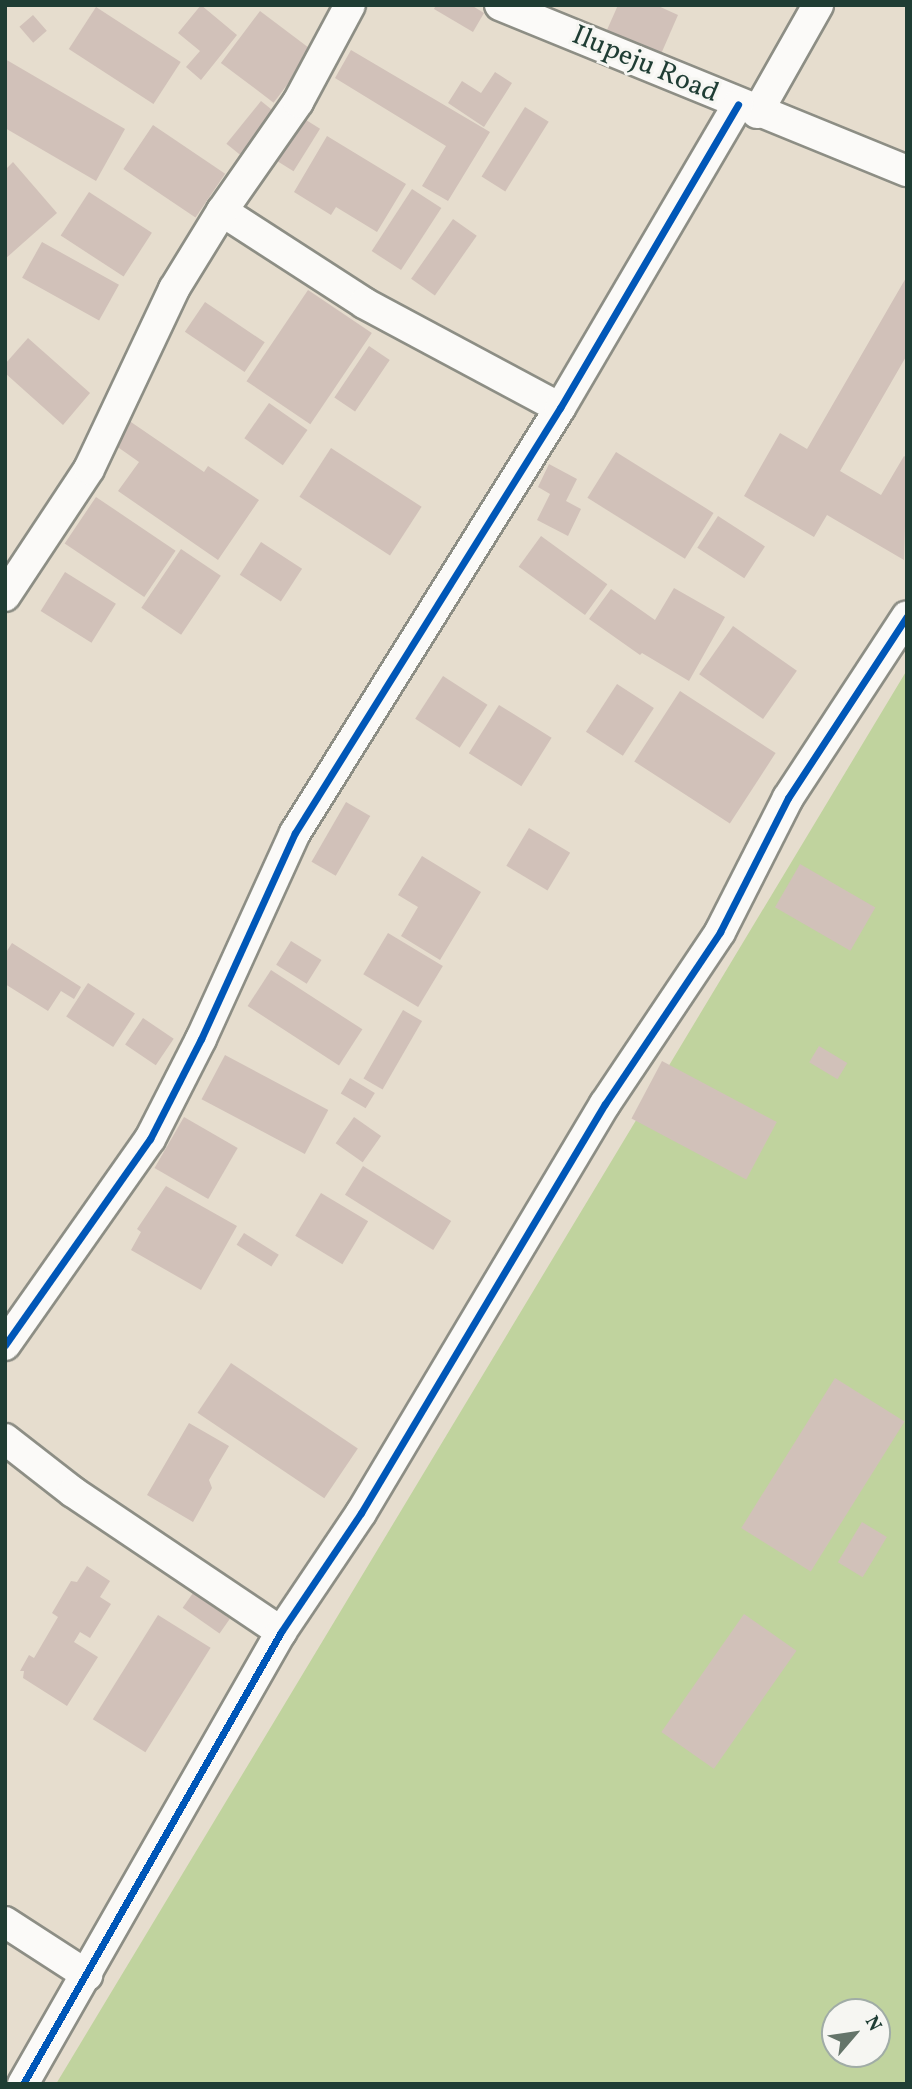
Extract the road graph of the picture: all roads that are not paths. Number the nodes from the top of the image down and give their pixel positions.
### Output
1 (350, 5) edge
2 (500, 5) edge
3 (818, 5) edge
4 (748, 109) junction
5 (907, 172) edge
6 (222, 211) junction
7 (560, 408) junction
8 (5, 596) edge
9 (907, 616) edge
10 (5, 1345) edge
11 (5, 1439) edge
12 (281, 1632) junction
13 (5, 1922) edge
14 (87, 1975) junction
15 (23, 2084) edge

1 - 6 street
2 - 4 street, Ilupeju Road
3 - 4 street
4 - 5 street, Ilupeju Road
4 - 7 street
6 - 7 street
6 - 8 street
7 - 10 street
9 - 12 street
11 - 12 street
12 - 14 street
13 - 14 street
14 - 15 street

